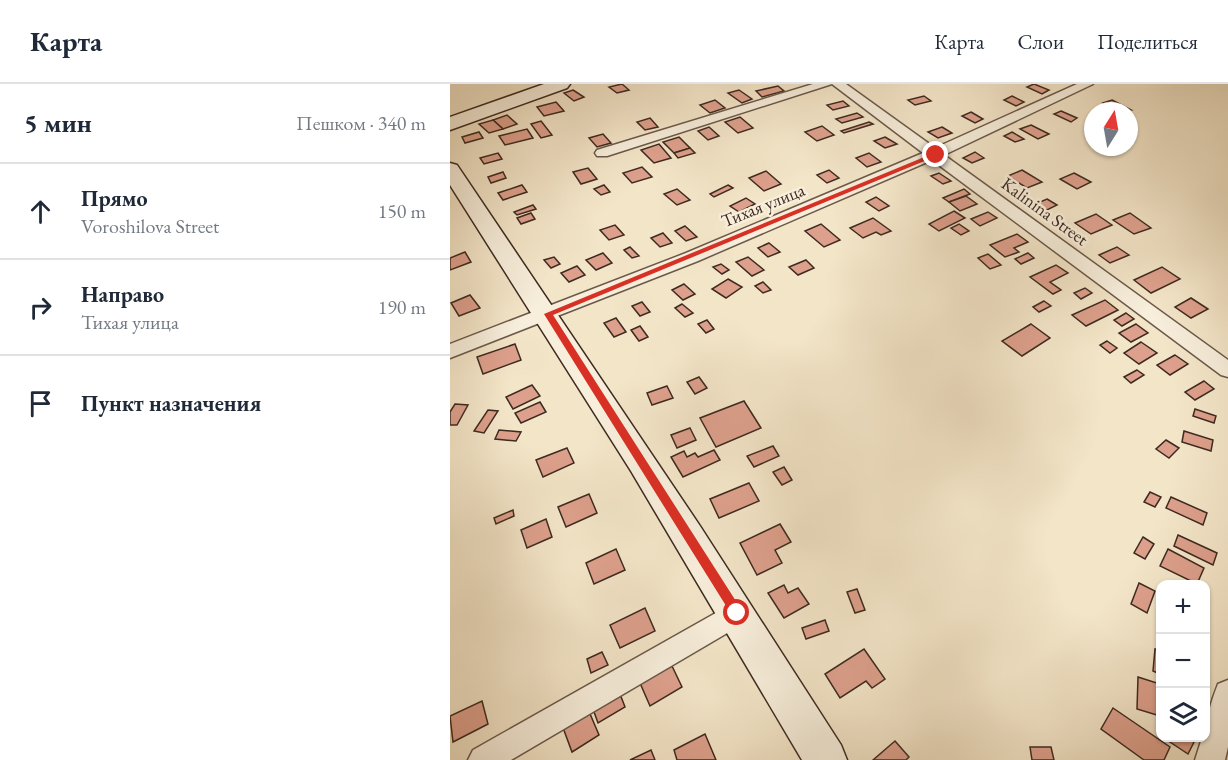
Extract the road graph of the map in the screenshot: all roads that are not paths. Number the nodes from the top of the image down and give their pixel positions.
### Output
1 (561, 84) edge
2 (826, 84) edge
3 (838, 84) edge
4 (1087, 84) edge
5 (450, 124) edge
6 (602, 153) dead end
7 (936, 155) junction
8 (450, 169) edge
9 (548, 314) junction
10 (450, 351) edge
11 (1228, 370) edge
12 (737, 613) junction
13 (1228, 694) edge
14 (483, 760) edge
15 (826, 760) edge
16 (1210, 760) edge

1 - 5 main road
2 - 6 street
3 - 7 street, Kalinina Street
4 - 7 street, Тихая улица
7 - 9 street, Тихая улица
7 - 11 street, Kalinina Street
8 - 9 main road
9 - 10 street, Тихая улица
9 - 12 main road
12 - 14 street
12 - 15 main road
13 - 16 street

